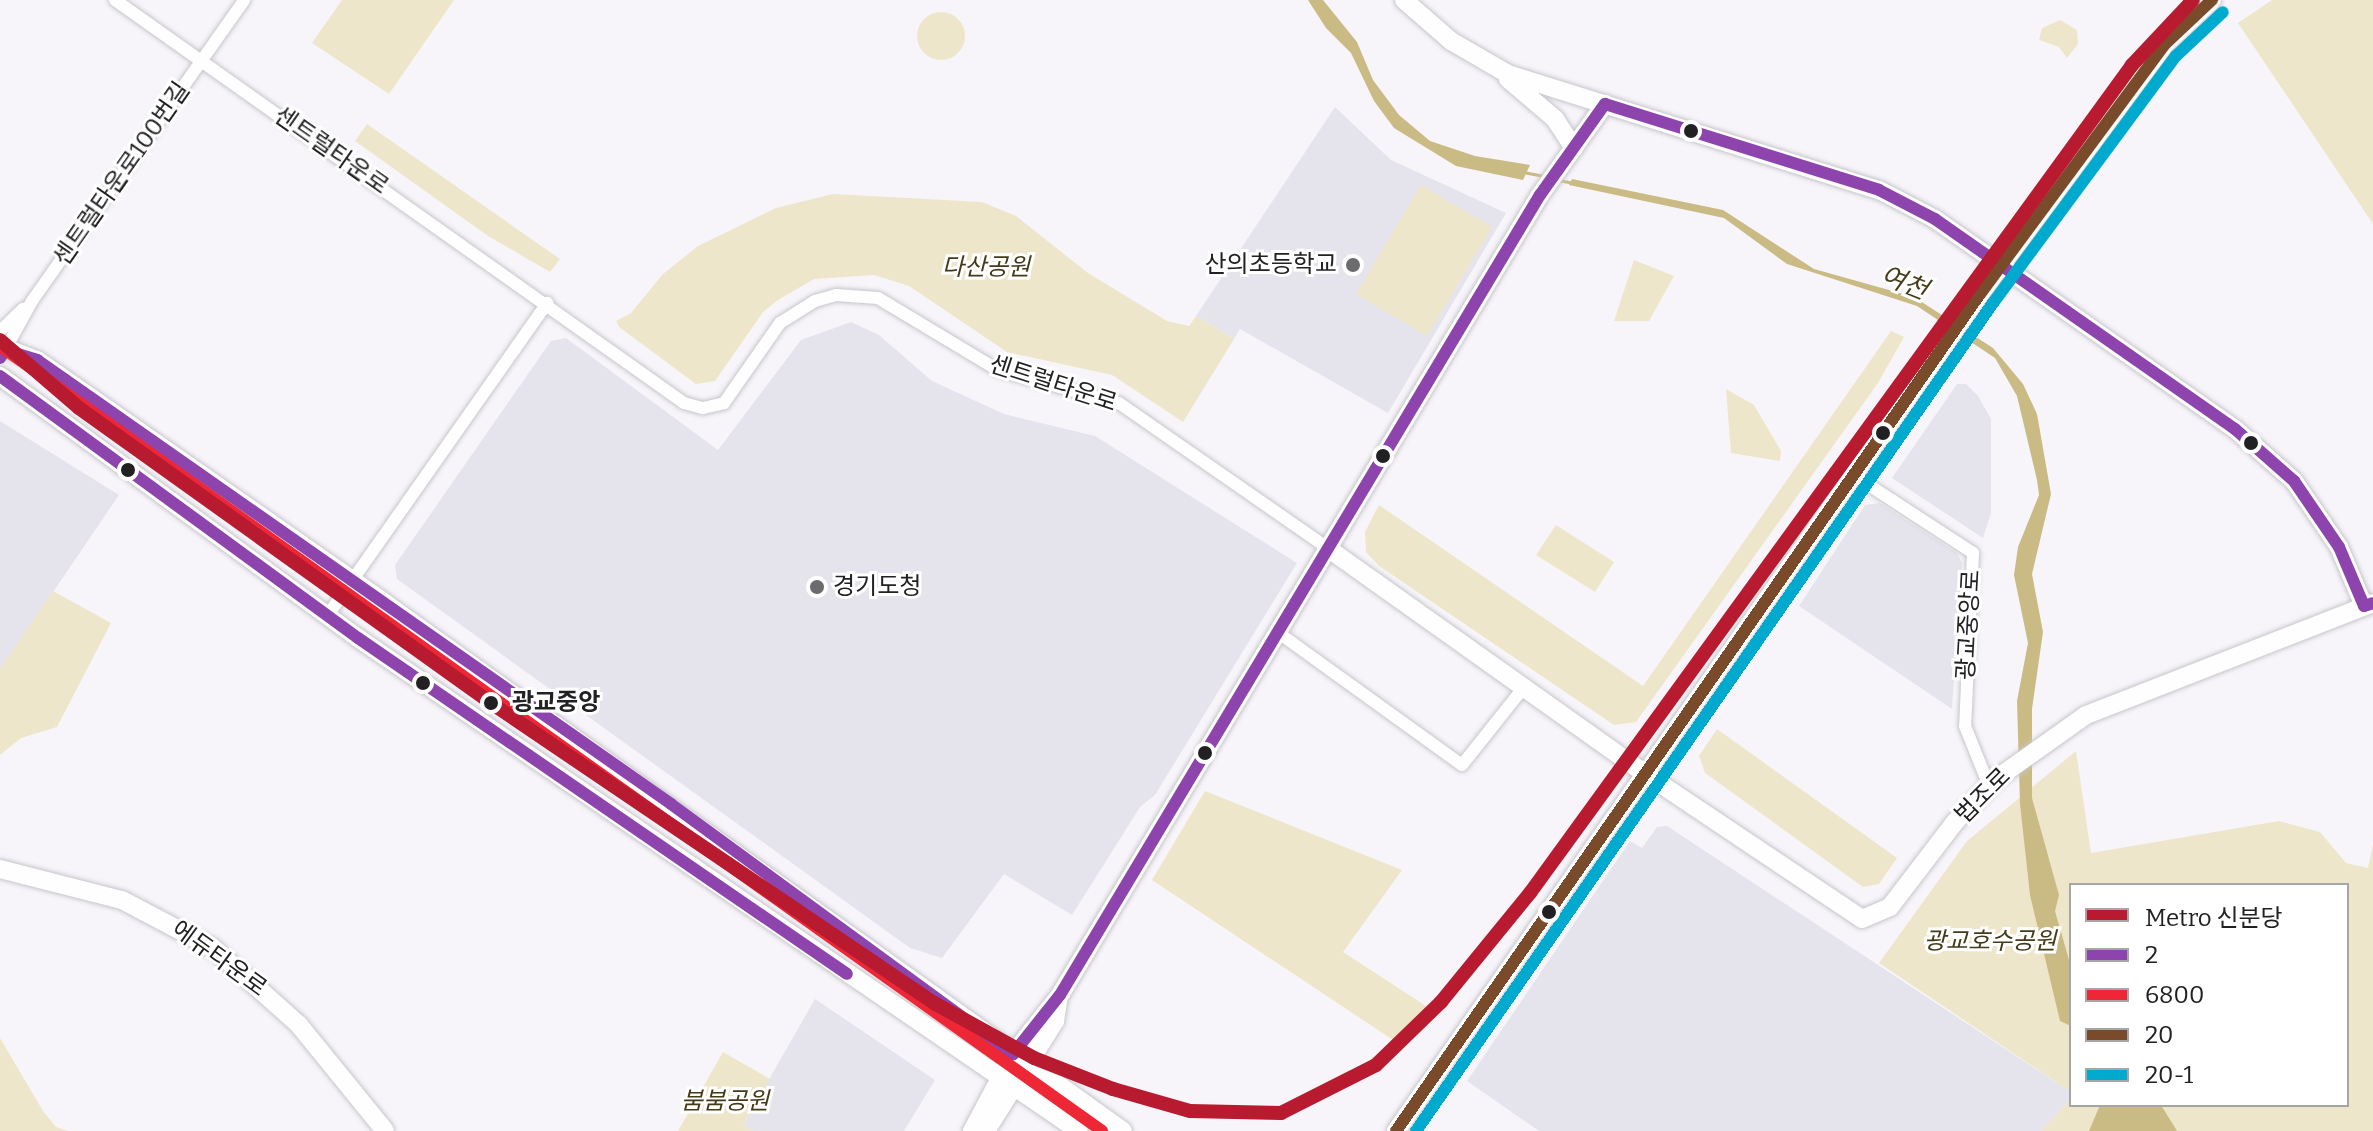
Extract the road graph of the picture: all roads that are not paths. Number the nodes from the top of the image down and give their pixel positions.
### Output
1 (115, 0) edge
2 (244, 0) edge
3 (1404, 0) edge
4 (2212, 0) edge
5 (202, 61) junction
6 (1494, 67) junction
7 (1605, 104) junction
8 (1574, 149) junction
9 (2002, 267) junction
10 (32, 301) junction
11 (547, 303) junction
12 (0, 331) edge
13 (2, 352) edge
14 (0, 376) edge
15 (1855, 476) junction
16 (1326, 547) junction
17 (355, 582) junction
18 (2368, 604) edge
19 (330, 612) junction
20 (1276, 631) junction
21 (1524, 687) junction
22 (1644, 773) junction
23 (1993, 783) junction
24 (0, 869) edge
25 (1060, 995) junction
26 (1013, 1054) junction
27 (1029, 1066) junction
28 (1001, 1075) junction
29 (1017, 1085) junction
30 (385, 1131) edge
31 (972, 1131) edge
32 (986, 1131) edge
33 (1079, 1131) edge
34 (1123, 1131) edge
35 (1396, 1131) edge

1 - 5 street, 센트럴타운로
2 - 5 street, 센트럴타운로100번길
3 - 6 street
4 - 9 street
5 - 10 street, 센트럴타운로100번길
5 - 11 street, 센트럴타운로
6 - 7 street
6 - 8 street
7 - 8 street
7 - 9 street
8 - 16 street
9 - 15 street
9 - 18 street
10 - 12 street
10 - 13 street, 센트럴타운로100번길
11 - 16 street, 센트럴타운로
11 - 17 street
13 - 17 street
14 - 19 street
15 - 22 street
15 - 23 street, 광교중앙로
16 - 20 street
16 - 21 street, 센트럴타운로
17 - 19 street
17 - 26 street
18 - 23 street, 법조로
19 - 28 street
20 - 21 street
20 - 25 street
21 - 22 street, 센트럴타운로
22 - 23 street, 법조로
22 - 35 street
24 - 30 street, 에듀타운로
25 - 26 street
25 - 27 street
26 - 27 street
26 - 28 street
27 - 29 street
27 - 34 street
28 - 29 street
28 - 31 street
29 - 32 street
29 - 33 street

